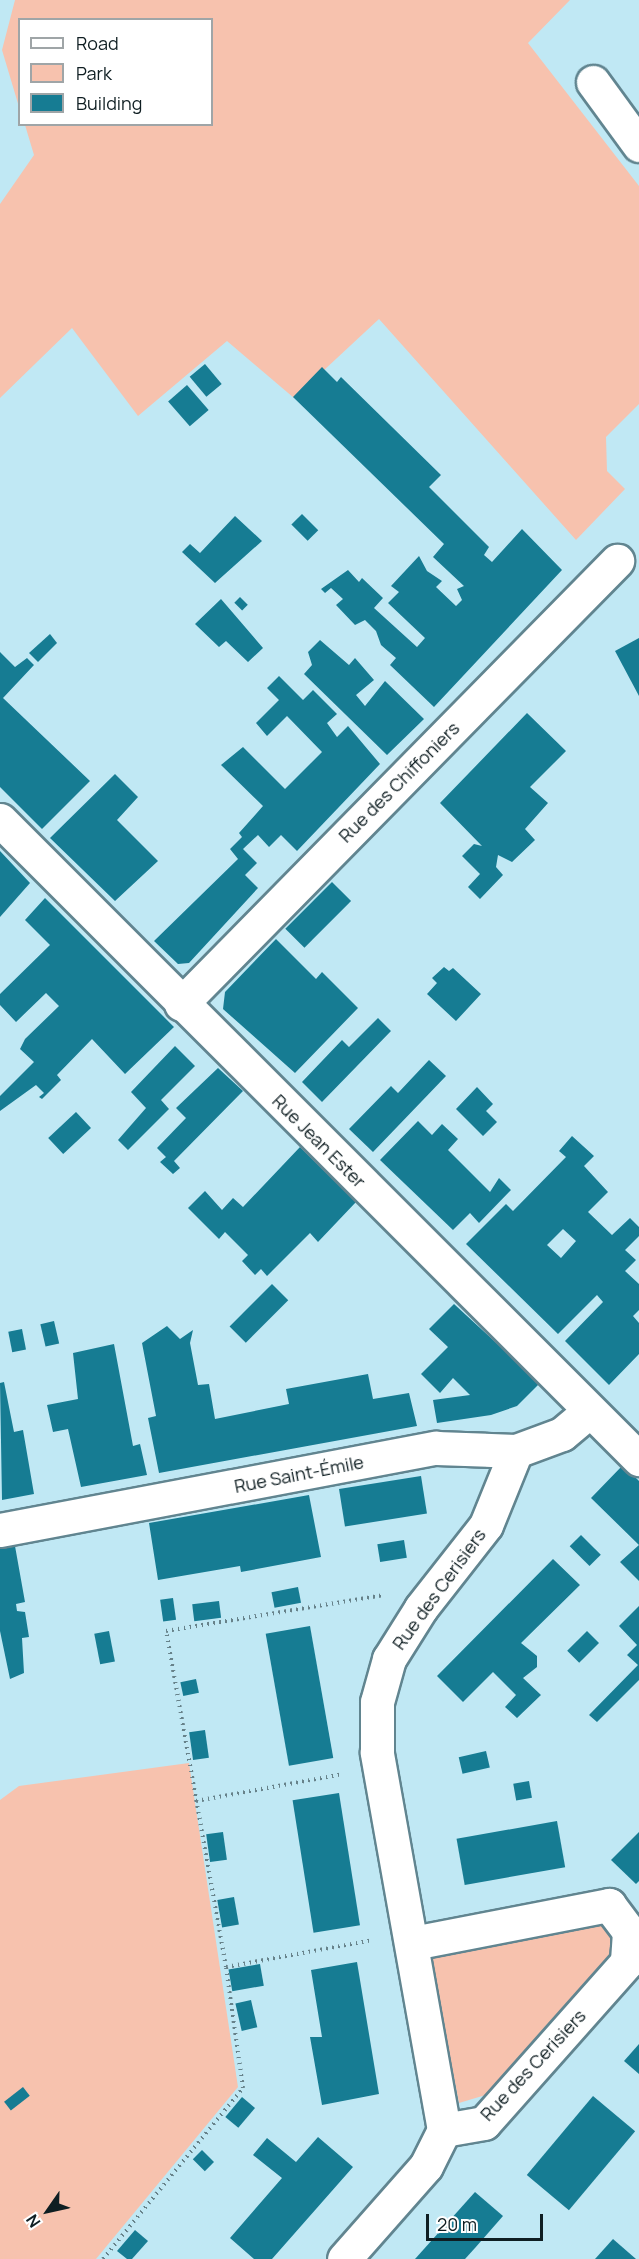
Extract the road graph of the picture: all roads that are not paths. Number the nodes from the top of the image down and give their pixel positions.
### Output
1 (593, 82) dead end
2 (639, 145) edge
3 (617, 561) dead end
4 (0, 820) edge
5 (181, 1004) junction
6 (589, 1410) junction
7 (516, 1451) junction
8 (639, 1459) edge
9 (0, 1530) edge
10 (412, 1939) junction
11 (444, 2130) junction
12 (344, 2259) edge

1 - 2 street
3 - 5 street, Rue des Chiffoniers
4 - 5 street, Rue Jean Ester
5 - 6 street, Rue Jean Ester
6 - 7 street, Rue Saint-Émile
6 - 8 street, Rue Jean Ester
7 - 9 street, Rue Saint-Émile
7 - 10 street, Rue des Cerisiers
10 - 11 street, Rue des Cerisiers
10 - 11 street, Rue des Cerisiers
11 - 12 street

